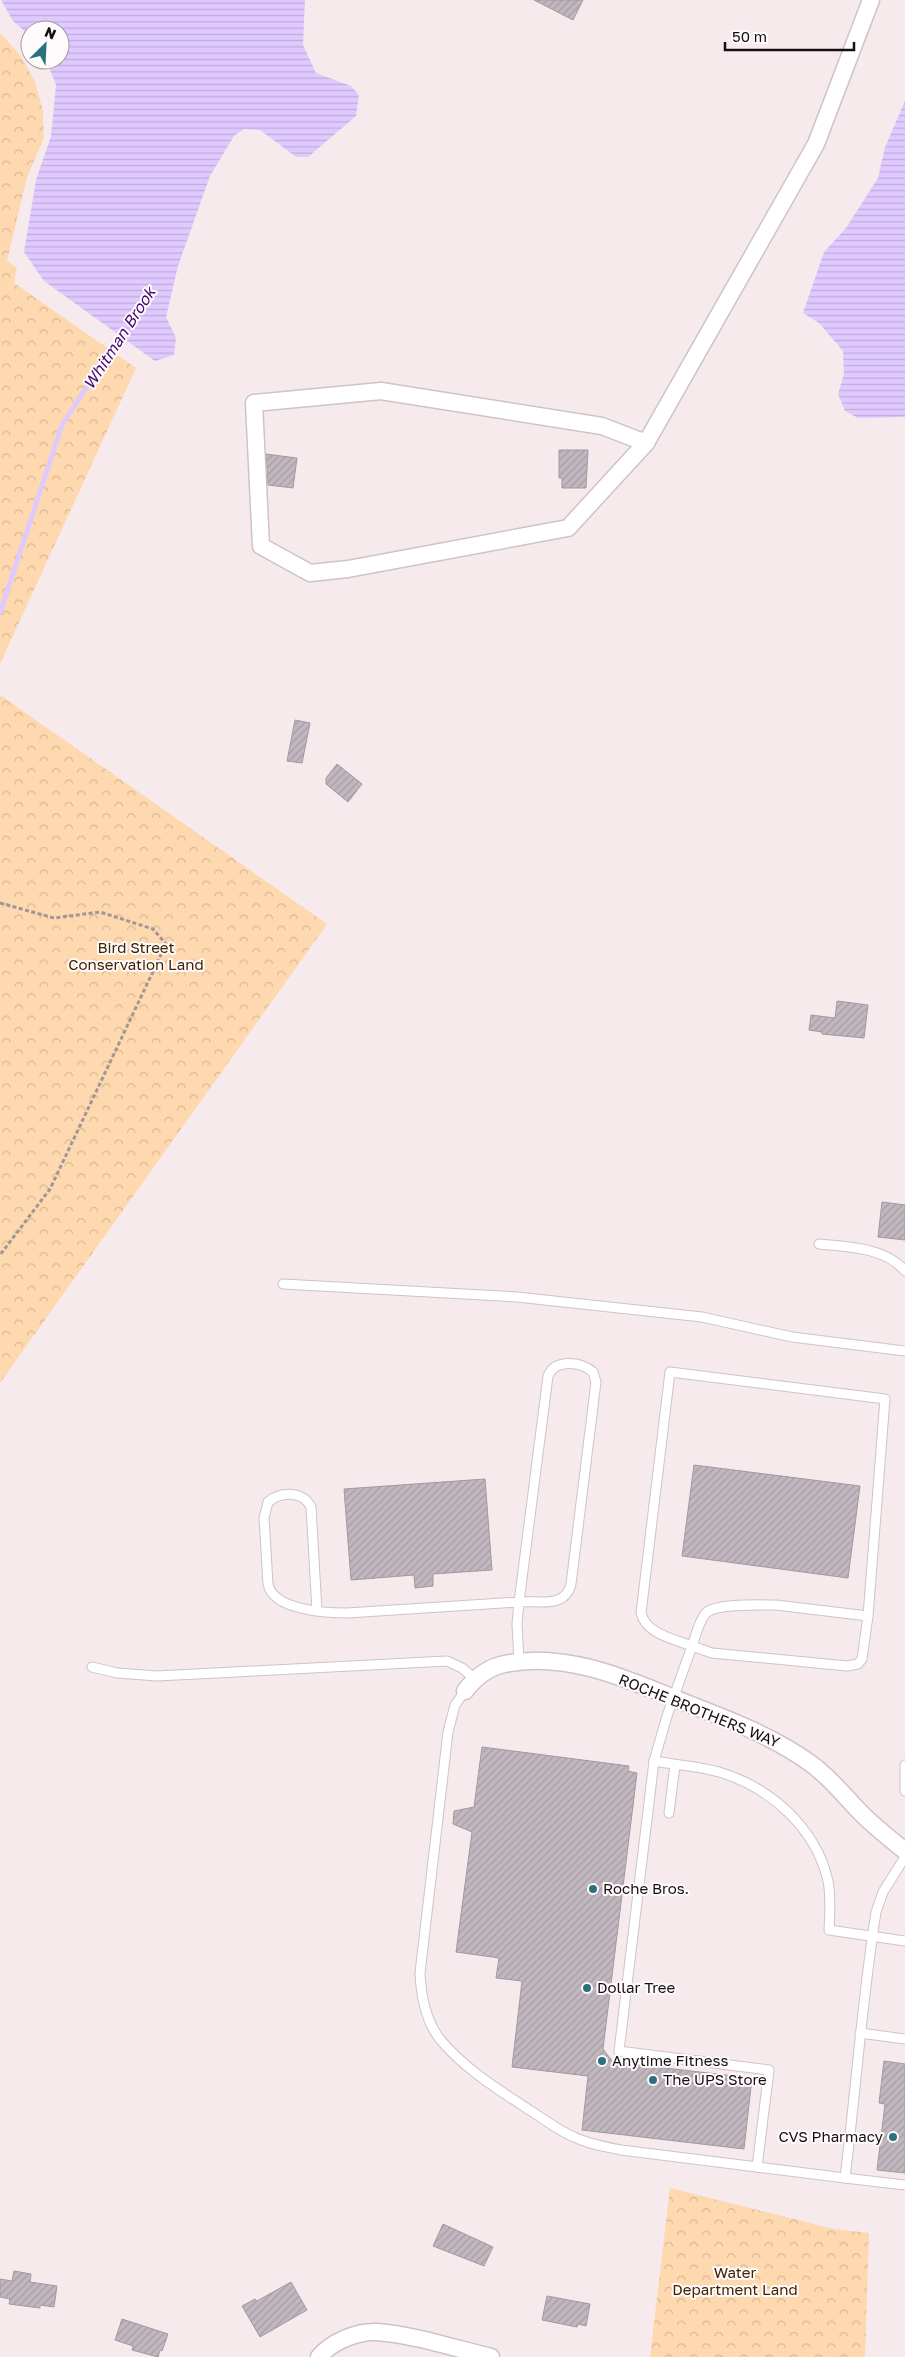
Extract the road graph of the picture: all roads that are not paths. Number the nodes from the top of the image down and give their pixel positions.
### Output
1 (871, 0) edge
2 (646, 442) junction
3 (819, 1244) dead end
4 (905, 1271) edge
5 (282, 1284) dead end
6 (905, 1350) edge
7 (519, 1602) junction
8 (317, 1612) junction
9 (868, 1616) junction
10 (692, 1646) junction
11 (519, 1661) junction
12 (92, 1667) dead end
13 (470, 1685) junction
14 (673, 1698) junction
15 (654, 1761) junction
16 (675, 1765) junction
17 (905, 1765) edge
18 (905, 1791) edge
19 (669, 1813) dead end
20 (905, 1851) edge
21 (905, 1857) edge
22 (872, 1937) junction
23 (905, 1941) edge
24 (860, 2033) junction
25 (905, 2038) edge
26 (757, 2167) junction
27 (845, 2178) junction
28 (905, 2185) edge
29 (319, 2357) edge
30 (491, 2357) edge

1 - 2 street
2 - 2 street
3 - 4 lane
5 - 6 lane
7 - 7 lane
7 - 8 lane
7 - 11 lane
8 - 8 lane
9 - 10 lane
9 - 10 lane
9 - 10 lane
10 - 14 lane
11 - 13 street, ROCHE BROTHERS WAY
11 - 14 street, ROCHE BROTHERS WAY
12 - 13 lane
13 - 26 lane
14 - 15 lane
14 - 20 street, ROCHE BROTHERS WAY
15 - 16 lane
15 - 26 lane
16 - 19 lane
16 - 22 lane
17 - 18 lane
21 - 22 lane
22 - 23 lane
22 - 24 lane
24 - 25 lane
24 - 27 lane
26 - 27 lane
27 - 28 lane
29 - 30 street

